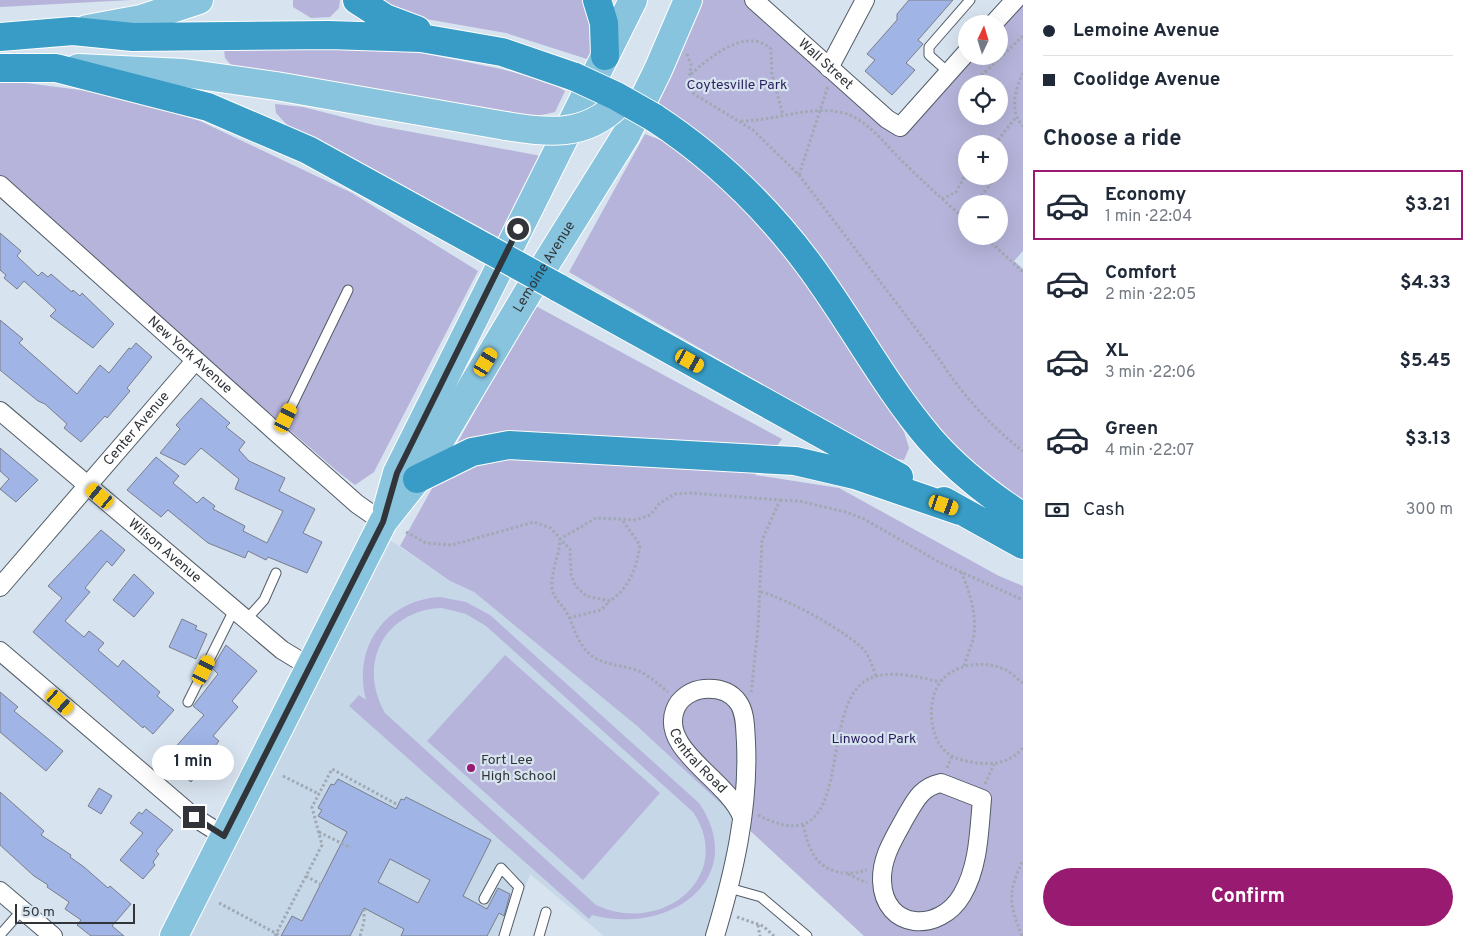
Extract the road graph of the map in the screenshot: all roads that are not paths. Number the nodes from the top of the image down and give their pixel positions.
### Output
1 (200, 0) edge
2 (357, 0) edge
3 (597, 0) edge
4 (633, 0) edge
5 (674, 0) edge
6 (688, 0) edge
7 (754, 0) edge
8 (865, 0) edge
9 (970, 0) edge
10 (1015, 0) edge
11 (1001, 15) edge
12 (74, 31) junction
13 (0, 36) edge
14 (452, 42) junction
15 (605, 56) junction
16 (958, 61) edge
17 (0, 68) edge
18 (56, 68) junction
19 (831, 70) junction
20 (948, 72) junction
21 (0, 185) edge
22 (348, 290) dead end
23 (196, 361) junction
24 (0, 411) edge
25 (278, 434) junction
26 (417, 479) junction
27 (87, 485) junction
28 (960, 511) junction
29 (1023, 517) edge
30 (395, 527) junction
31 (1023, 544) edge
32 (276, 573) dead end
33 (0, 588) edge
34 (240, 615) junction
35 (0, 652) edge
36 (310, 667) junction
37 (188, 702) dead end
38 (982, 799) joint
39 (743, 812) junction
40 (224, 836) junction
41 (729, 888) junction
42 (0, 891) edge
43 (484, 899) dead end
44 (22, 910) junction
45 (546, 912) dead end
46 (0, 935) edge
47 (53, 936) edge
48 (174, 936) edge
49 (504, 936) edge
50 (539, 936) edge
51 (715, 936) edge
52 (807, 936) edge

1 - 12 main road
2 - 14 highway
3 - 15 highway
4 - 15 main road, Lemoine Avenue
5 - 18 main road, bridge
6 - 26 main road, Lemoine Avenue
7 - 19 street, Wall Street
8 - 19 street
9 - 20 lane
10 - 11 street
12 - 13 highway
12 - 14 highway
14 - 29 highway, bridge
15 - 30 main road, Lemoine Avenue
16 - 20 street
17 - 18 highway
18 - 28 highway, bridge
19 - 20 street, Wall Street
21 - 23 street, New York Avenue
22 - 25 lane
23 - 25 street, New York Avenue
23 - 27 street, Center Avenue
24 - 27 street, Wilson Avenue
25 - 30 street, New York Avenue
26 - 28 highway
26 - 30 main road, Lemoine Avenue
27 - 33 street, Center Avenue
27 - 34 street, Wilson Avenue
28 - 31 highway
30 - 36 main road, Lemoine Avenue
32 - 34 lane
34 - 36 street, Wilson Avenue
34 - 37 lane
35 - 40 street
36 - 40 main road, Lemoine Avenue
38 - 38 street
39 - 39 street, Central Road
39 - 41 street, Central Road
40 - 48 main road, Lemoine Avenue
41 - 51 street, Central Road
41 - 52 lane
42 - 44 street
43 - 49 lane
44 - 46 lane
44 - 47 street
45 - 50 lane

